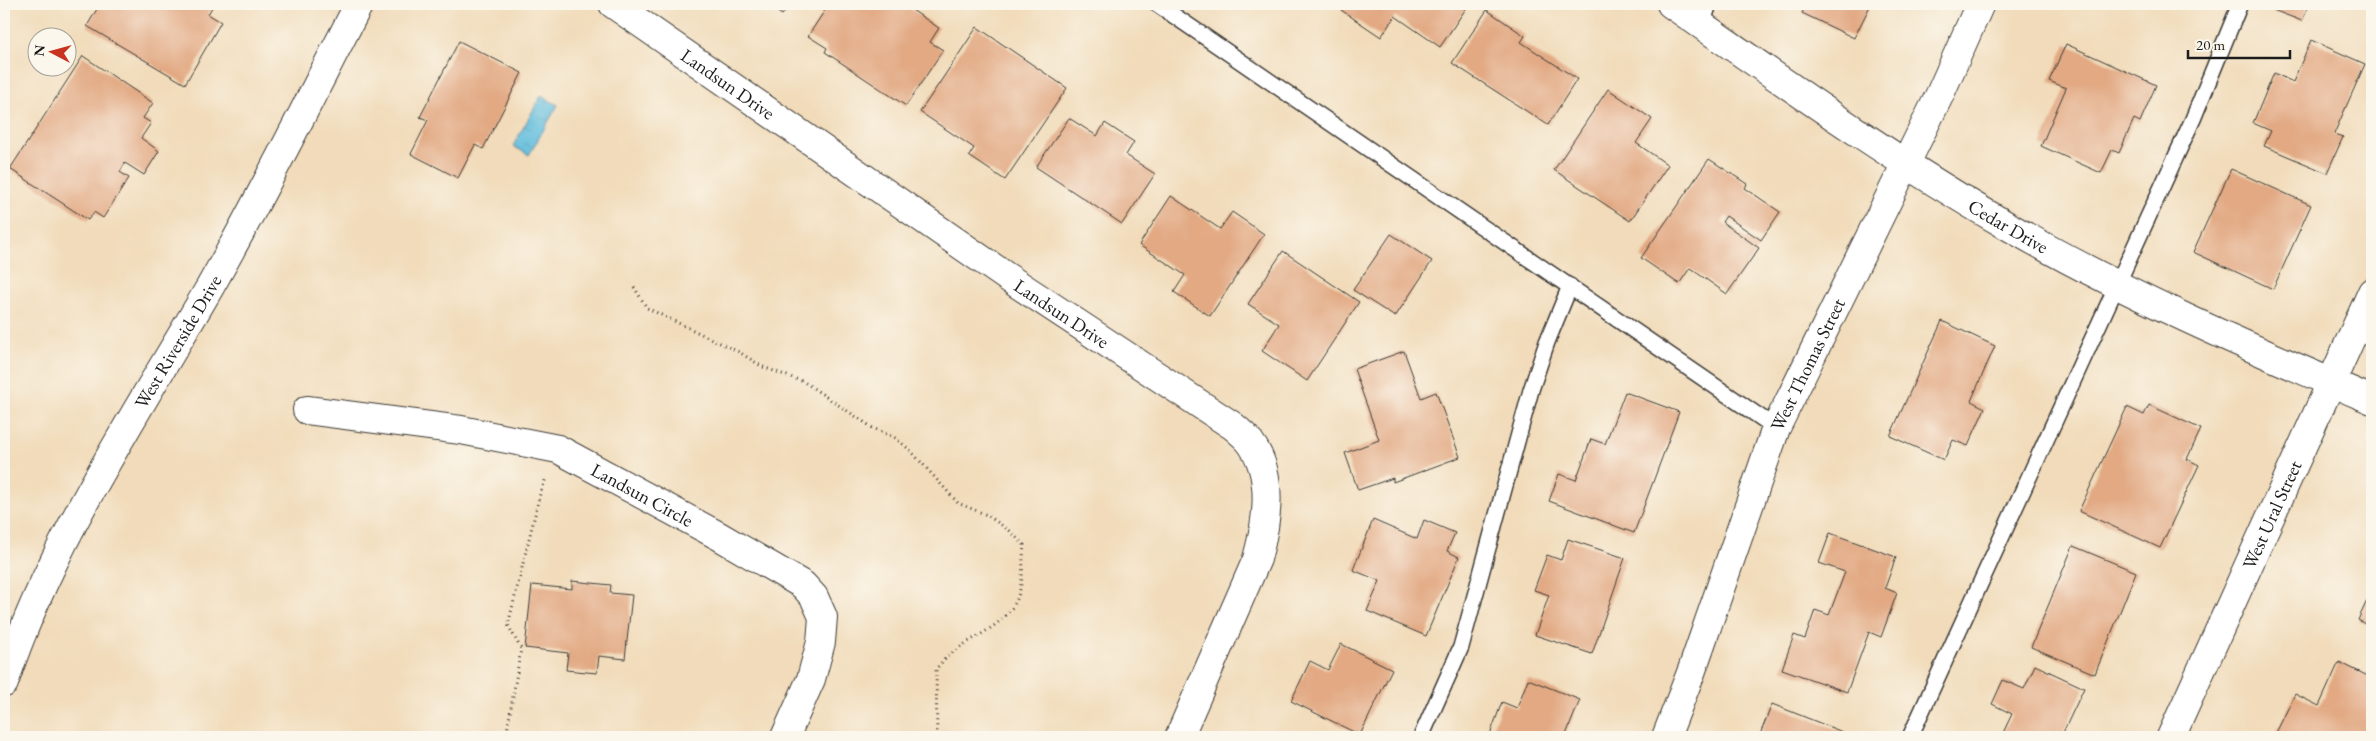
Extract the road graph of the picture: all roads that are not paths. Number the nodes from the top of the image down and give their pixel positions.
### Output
1 (360, 4) edge
2 (613, 4) edge
3 (1157, 4) edge
4 (1671, 4) edge
5 (1980, 4) edge
6 (2240, 4) edge
7 (1705, 14) edge
8 (1904, 164) junction
9 (2116, 285) junction
10 (1570, 286) junction
11 (2372, 292) edge
12 (2330, 382) junction
13 (2372, 400) edge
14 (307, 410) dead end
15 (1776, 428) junction
16 (4, 683) edge
17 (785, 737) edge
18 (1179, 737) edge
19 (1421, 737) edge
20 (1666, 737) edge
21 (1910, 737) edge
22 (2171, 737) edge

1 - 16 street, West Riverside Drive
2 - 18 street, Landsun Drive
3 - 10 lane
4 - 7 street, Cedar Drive
5 - 8 street, West Thomas Street
6 - 9 lane
7 - 8 street, Cedar Drive
8 - 9 street, Cedar Drive
8 - 15 street, West Thomas Street
9 - 12 street, Cedar Drive
9 - 21 lane
10 - 15 lane
10 - 19 lane
11 - 12 street, West Ural Street
12 - 13 street, Cedar Drive
12 - 22 street, West Ural Street
14 - 17 street, Landsun Circle
15 - 20 street, West Thomas Street

